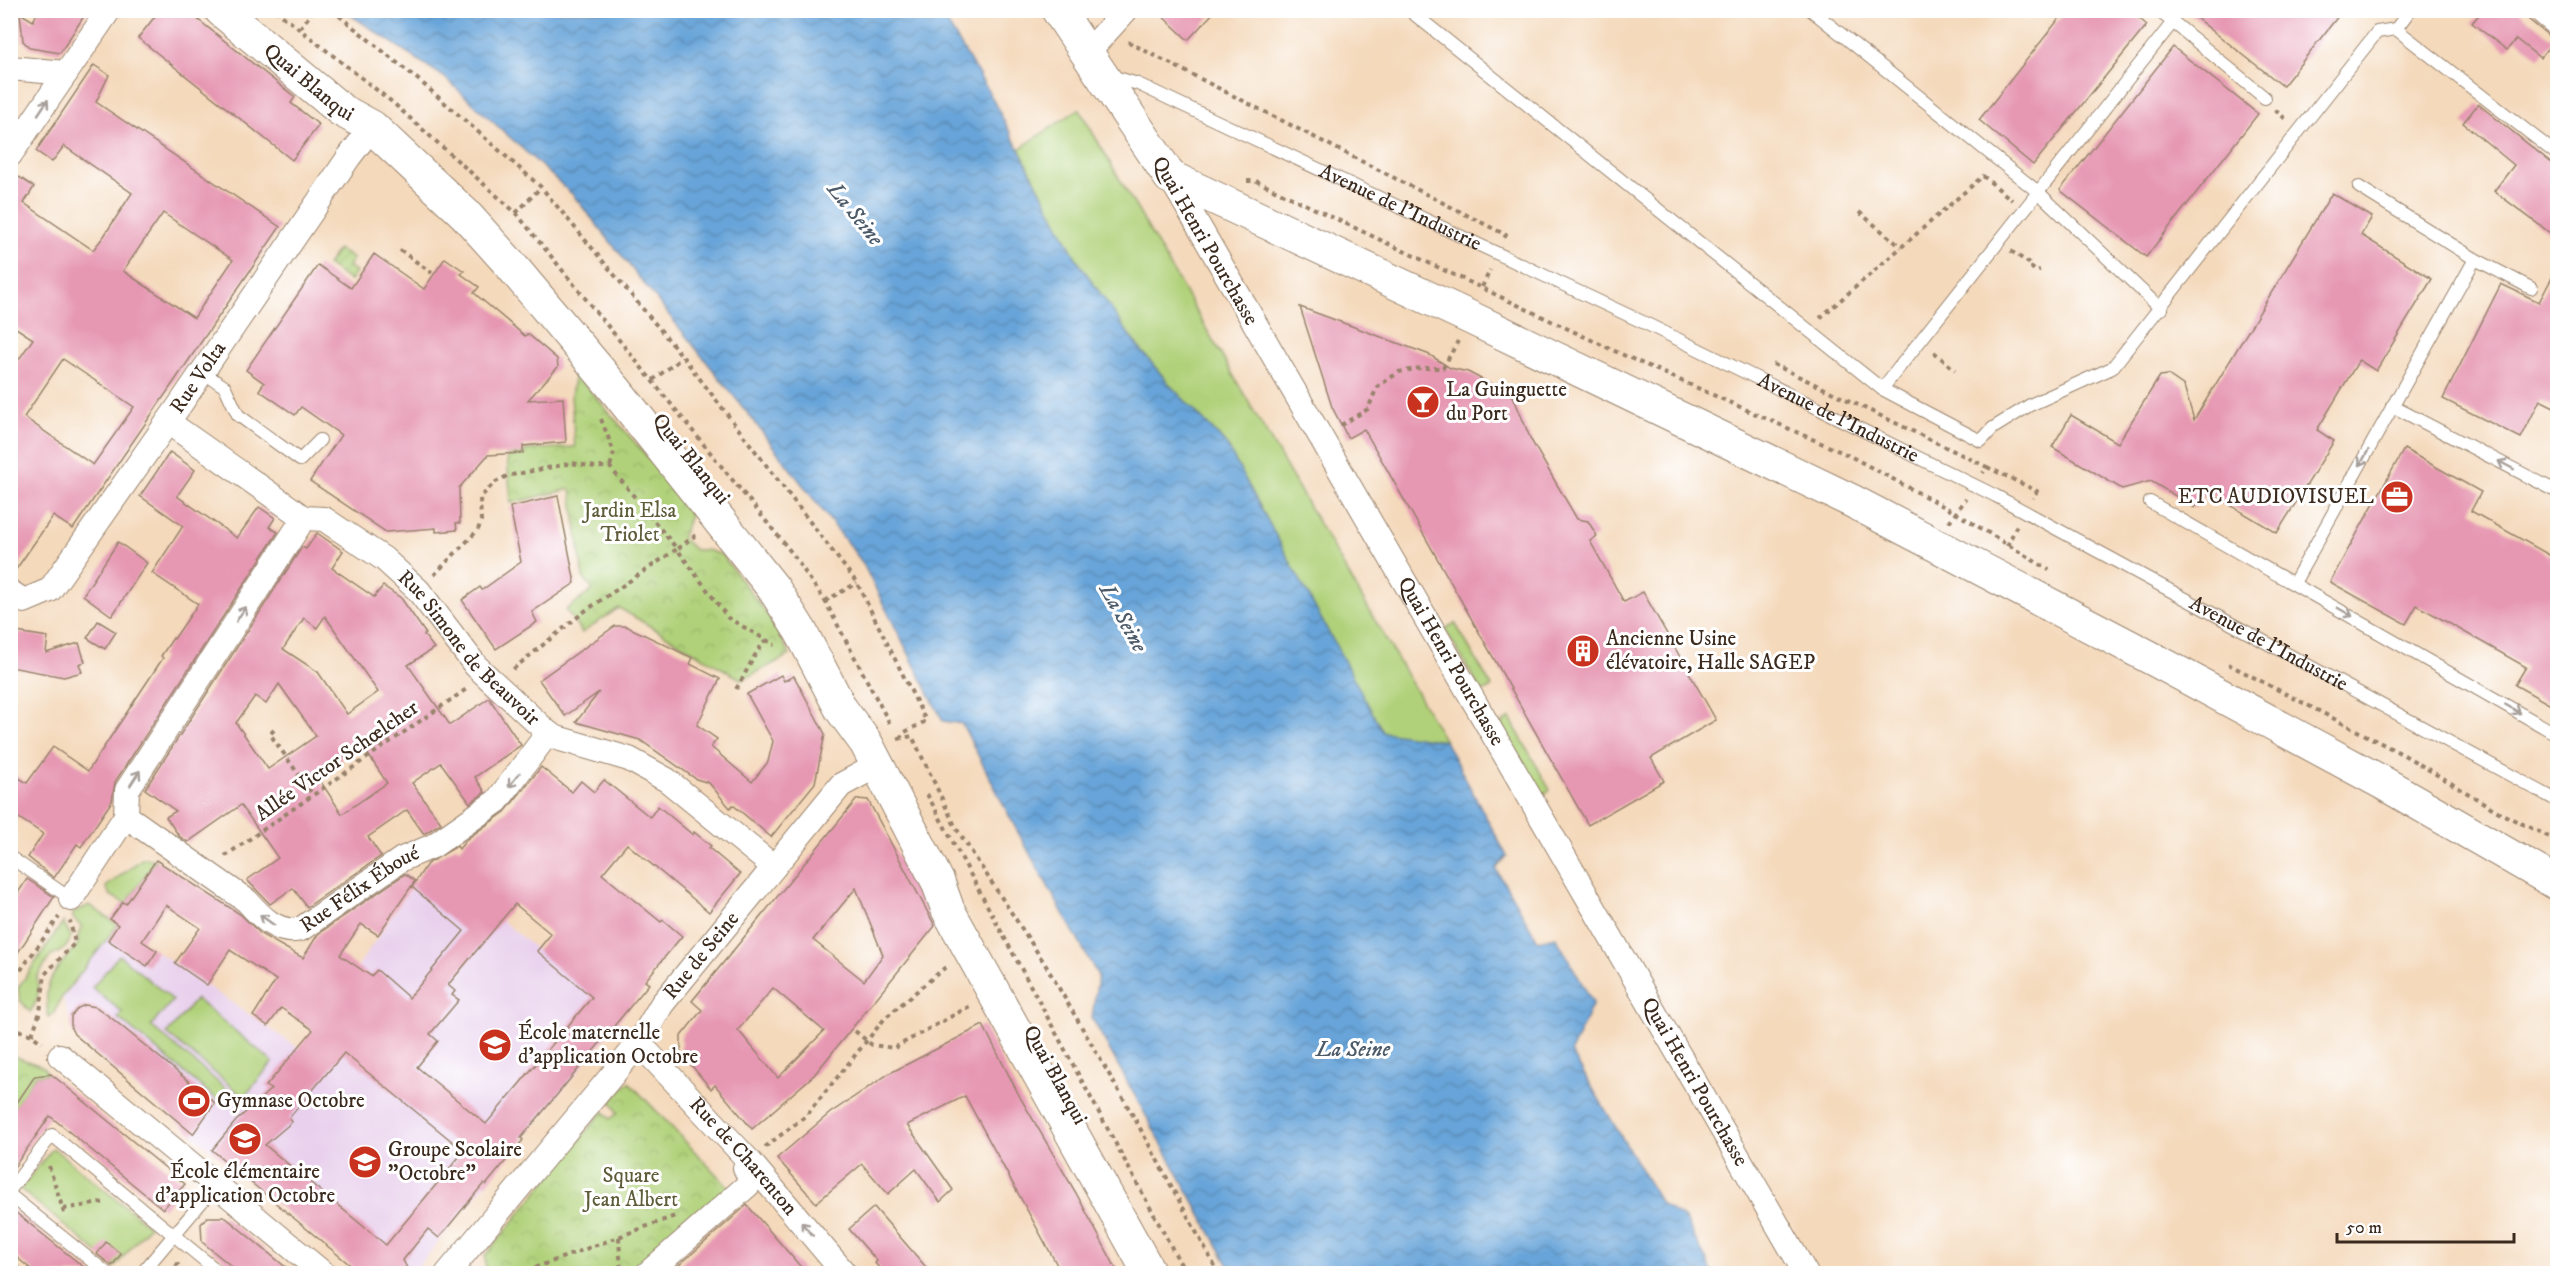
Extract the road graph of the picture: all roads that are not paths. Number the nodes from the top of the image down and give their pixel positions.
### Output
1 (109, 10) edge
2 (221, 10) edge
3 (246, 10) edge
4 (1058, 10) edge
5 (1409, 10) edge
6 (1811, 10) edge
7 (2157, 10) edge
8 (2410, 10) edge
9 (2547, 10) edge
10 (1118, 19) edge
11 (2558, 19) edge
12 (2173, 22) junction
13 (2396, 29) junction
14 (1093, 64) junction
15 (10, 68) edge
16 (66, 73) junction
17 (2263, 96) road end
18 (372, 127) junction
19 (10, 155) edge
20 (2558, 155) edge
21 (1170, 177) junction
22 (2359, 187) dead end
23 (2038, 192) junction
24 (2475, 259) junction
25 (2532, 288) dead end
26 (2161, 309) junction
27 (202, 372) junction
28 (1882, 390) junction
29 (2392, 406) junction
30 (168, 422) junction
31 (320, 440) dead end
32 (2558, 492) edge
33 (2150, 502) dead end
34 (304, 518) junction
35 (2294, 583) junction
36 (10, 592) edge
37 (548, 733) junction
38 (2558, 735) edge
39 (872, 754) junction
40 (2558, 801) edge
41 (126, 816) junction
42 (10, 857) edge
43 (774, 867) junction
44 (938, 882) junction
45 (2558, 884) edge
46 (67, 903) joint
47 (639, 1043) junction
48 (60, 1056) dead end
49 (745, 1168) dead end
50 (217, 1184) junction
51 (10, 1190) edge
52 (10, 1195) edge
53 (173, 1235) junction
54 (10, 1267) edge
55 (18, 1274) edge
56 (108, 1274) edge
57 (141, 1274) edge
58 (221, 1274) edge
59 (324, 1274) edge
60 (447, 1274) edge
61 (646, 1274) edge
62 (845, 1274) edge
63 (1150, 1274) edge
64 (1164, 1274) edge
65 (1806, 1274) edge

1 - 16 street
2 - 18 main road, Quai Blanqui
3 - 18 main road, Quai Blanqui
4 - 14 main road, Quai Henri Pourchasse
5 - 28 lane
6 - 23 lane
7 - 12 lane
8 - 13 lane
9 - 11 main road
10 - 14 street
12 - 17 lane
12 - 23 lane
13 - 20 lane
13 - 26 lane
14 - 21 main road, Quai Henri Pourchasse
14 - 40 lane, Avenue de l'Industrie
15 - 16 street
19 -> 16 street
18 - 27 street, Rue Volta
18 - 39 main road, Quai Blanqui
21 - 45 main road
21 - 65 street, Quai Henri Pourchasse
22 - 24 lane
23 - 26 lane
23 - 28 lane
24 - 25 lane
24 - 29 lane
26 - 28 lane
27 - 30 street, Rue Volta
27 - 31 lane
32 -> 29 lane
29 -> 35 lane
30 - 34 street, Rue Simone de Beauvoir
30 - 36 street, Rue Volta
33 - 35 lane
34 - 37 street, Rue Simone de Beauvoir
41 -> 34 street
35 -> 38 lane
37 -> 41 street, Rue Félix Éboué
37 - 43 street, Rue Simone de Beauvoir
39 - 43 street, Rue de Seine
39 - 44 main road, Quai Blanqui
41 - 46 street
42 - 46 lane
43 - 47 street, Rue de Seine
44 - 63 main road, Quai Blanqui
44 - 64 main road, Quai Blanqui
47 - 60 street, Rue de Seine
62 -> 47 street, Rue de Charenton
48 - 50 street
49 - 61 street
50 - 53 lane
50 - 59 street
51 - 53 lane
52 - 56 lane
53 - 57 lane
53 - 58 lane
54 - 55 lane

